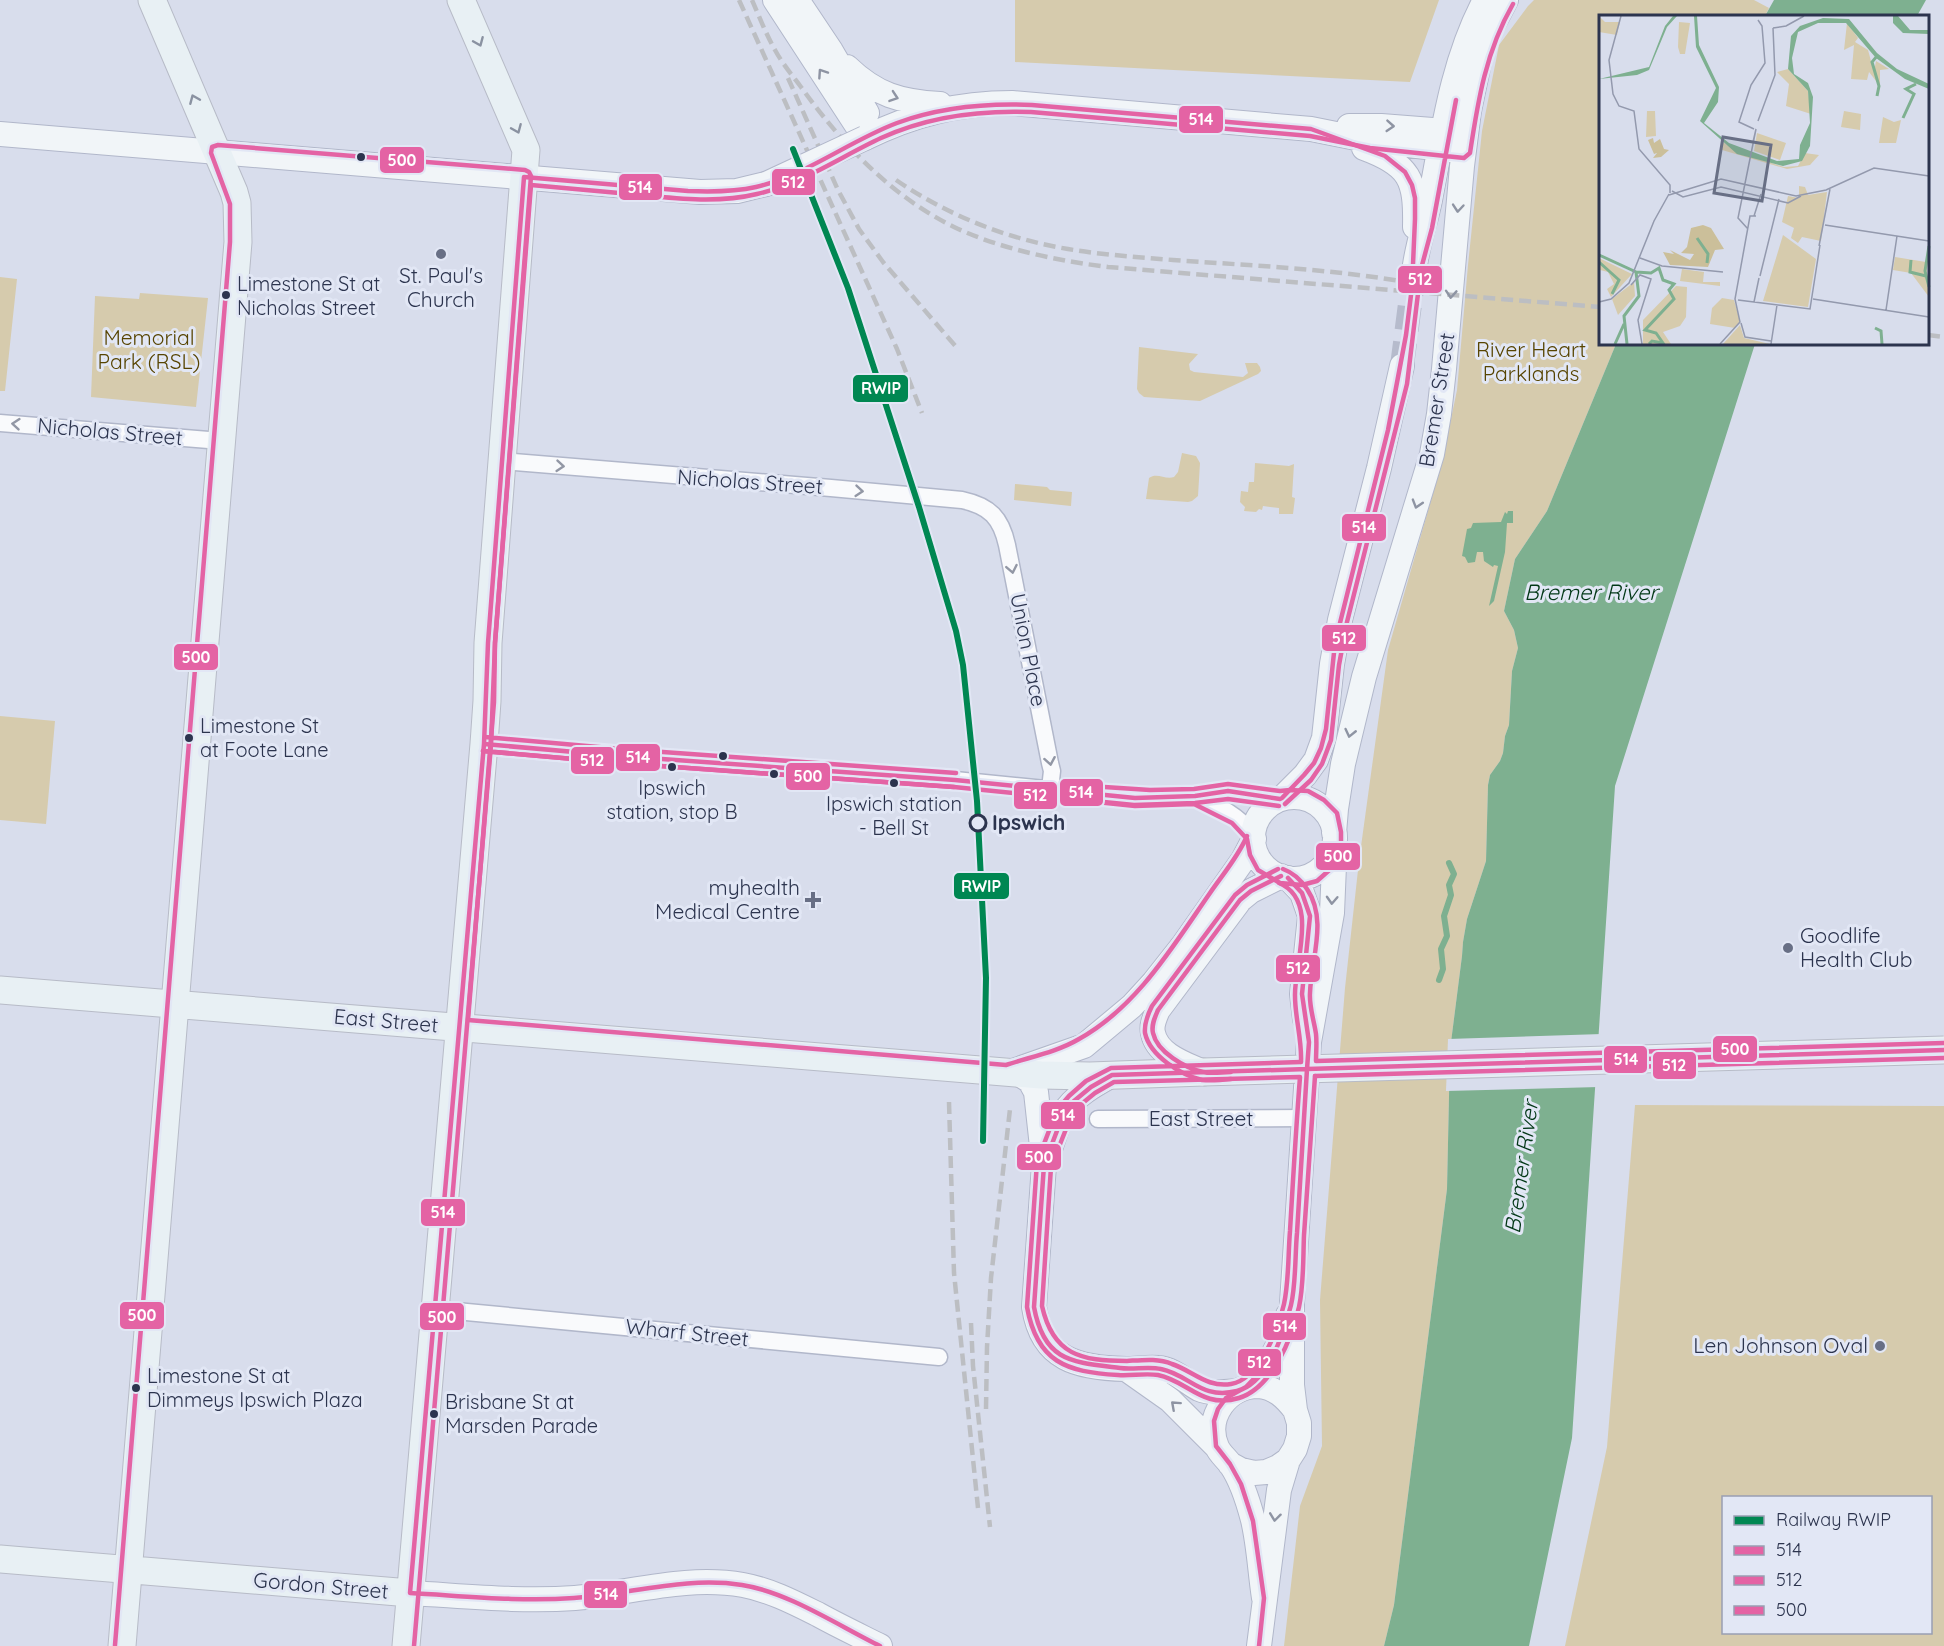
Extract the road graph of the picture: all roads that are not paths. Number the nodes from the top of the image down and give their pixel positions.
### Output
1 (152, 0) edge
2 (461, 0) edge
3 (775, 0) edge
4 (797, 0) edge
5 (1485, 0) edge
6 (1506, 0) edge
7 (831, 51) junction
8 (963, 106) junction
9 (1311, 129) junction
10 (867, 131) junction
11 (0, 134) edge
12 (1453, 141) junction
13 (218, 152) junction
14 (524, 177) junction
15 (1402, 366) tunnel mouth
16 (0, 423) edge
17 (221, 441) junction
18 (502, 461) junction
19 (994, 515) joint
20 (484, 744) junction
21 (1050, 789) junction
22 (1195, 796) junction
23 (1281, 799) junction
24 (1254, 837) junction
25 (1335, 837) junction
26 (1284, 877) junction
27 (0, 990) edge
28 (174, 1004) junction
29 (460, 1028) junction
30 (1309, 1042) junction
31 (1944, 1050) edge
32 (1203, 1072) junction
33 (1013, 1073) junction
34 (1112, 1075) junction
35 (1304, 1118) junction
36 (1098, 1119) dead end
37 (1044, 1165) junction
38 (1293, 1303) junction
39 (435, 1309) junction
40 (939, 1357) dead end
41 (1126, 1369) junction
42 (1241, 1389) junction
43 (1295, 1410) junction
44 (1223, 1455) junction
45 (1288, 1460) junction
46 (0, 1559) edge
47 (128, 1570) junction
48 (410, 1593) junction
49 (1264, 1598) junction
50 (122, 1646) edge
51 (406, 1646) edge
52 (880, 1646) edge
53 (1259, 1646) edge

13 -> 1 main road
2 -> 14 main road
10 -> 3 street
4 - 7 street
5 - 12 street, Bremer Street
6 - 12 street, Bremer Street
7 -> 8 street
7 - 10 street
8 - 9 street
8 - 10 street
9 - 12 street
9 - 12 street, Bremer Street
10 - 14 street, bridge
11 - 13 street
12 -> 25 street, Bremer Street
13 - 14 street
13 - 17 main road
14 - 18 main road
15 - 23 street, Bremer Street
17 -> 16 street, Nicholas Street
17 - 28 main road
18 -> 19 street, Nicholas Street
18 - 20 main road
19 -> 21 street, Union Place
20 - 21 street
20 - 29 main road
21 - 22 street
22 - 23 street
22 - 24 street
23 - 24 street
23 - 25 street
24 - 26 street
24 - 33 street
25 - 26 street
25 -> 30 street, Bremer Street
26 - 30 street, Bremer Street
26 - 32 street
27 - 28 main road, East Street
28 - 29 main road, East Street
28 - 47 main road
29 - 33 main road, East Street
29 - 39 main road
30 - 35 street, Bremer Street
31 - 32 main road, East Street, bridge
32 - 34 main road, East Street
33 - 34 main road, East Street
33 - 37 street
34 - 37 street
35 - 36 street, East Street
35 - 38 street, Bremer Street
37 - 41 street
38 - 42 street, Bremer Street
38 - 43 street, Bremer Street
39 - 40 street, Wharf Street
39 - 48 main road
41 - 42 street
44 -> 41 street
42 - 43 street
42 - 44 street, Bremer Street
43 - 45 street, Bremer Street
44 - 45 street
44 - 49 street, Bremer Street
45 -> 49 street, Bremer Street
46 - 47 main road, Gordon Street
47 - 48 main road, Gordon Street
47 - 50 main road
48 - 51 main road
48 - 52 street, Gordon Street
49 - 53 street, Bremer Street

